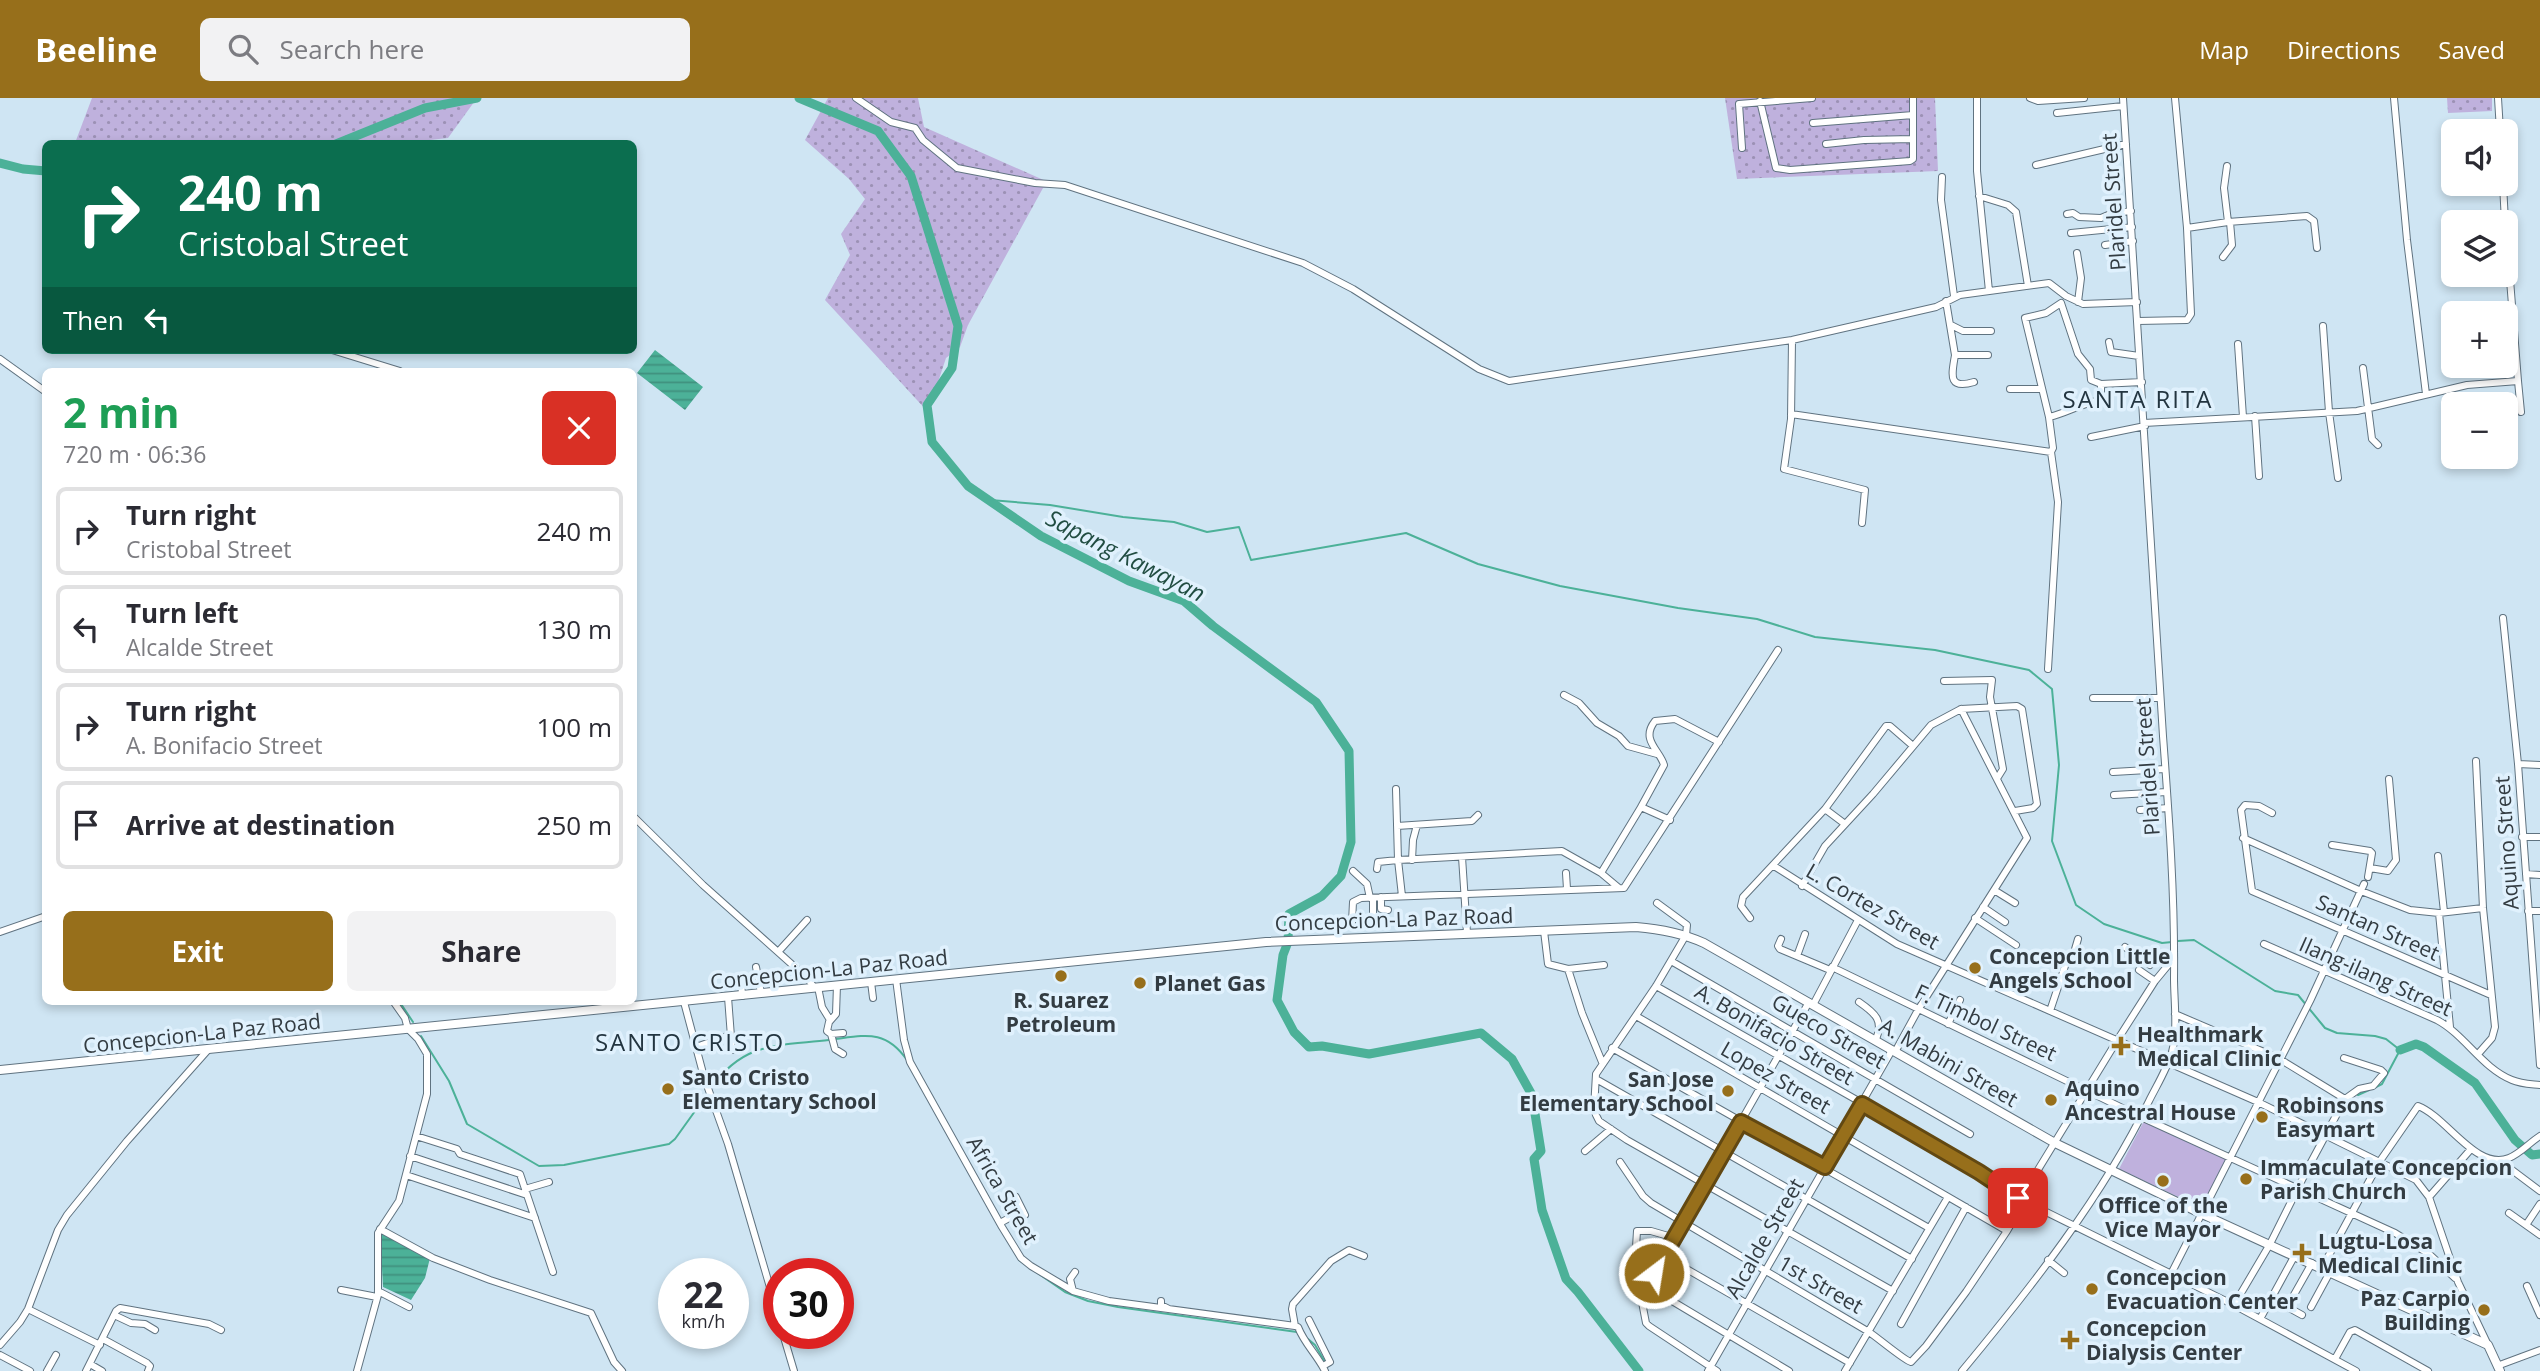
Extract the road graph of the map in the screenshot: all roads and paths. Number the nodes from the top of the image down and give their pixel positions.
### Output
1 (856, 98) edge
2 (1812, 98) edge
3 (1913, 98) edge
4 (1977, 98) edge
5 (2030, 98) edge
6 (2084, 98) edge
7 (2175, 98) edge
8 (2395, 98) edge
9 (2498, 98) edge
10 (2069, 99) edge
11 (1765, 100) edge
12 (2123, 102) edge
13 (2057, 113) dead end
14 (1913, 115) junction
15 (2499, 119) edge
16 (1813, 123) dead end
17 (1913, 139) junction
18 (1826, 144) dead end
19 (2126, 144) junction
20 (1742, 148) dead end
21 (2036, 165) dead end
22 (2227, 166) dead end
23 (1942, 177) dead end
24 (1979, 196) junction
25 (2131, 211) junction
26 (2067, 214) dead end
27 (2229, 222) junction
28 (2132, 227) junction
29 (2187, 228) junction
30 (2071, 233) dead end
31 (2133, 241) junction
32 (2105, 245) dead end
33 (2316, 248) dead end
34 (2077, 253) dead end
35 (2223, 257) dead end
36 (2028, 286) junction
37 (2511, 287) edge
38 (1989, 291) junction
39 (1954, 296) junction
40 (2066, 296) junction
41 (1946, 301) junction
42 (2078, 302) junction
43 (2137, 302) junction
44 (2061, 303) junction
45 (2138, 321) junction
46 (1951, 325) junction
47 (2323, 326) dead end
48 (1991, 331) dead end
49 (1792, 340) junction
50 (2109, 342) dead end
51 (2238, 344) dead end
52 (345, 354) edge
53 (1955, 355) junction
54 (1987, 355) dead end
55 (2139, 356) junction
56 (0, 359) edge
57 (390, 368) edge
58 (2363, 368) dead end
59 (2518, 381) junction
60 (1974, 382) dead end
61 (2142, 383) junction
62 (2101, 384) junction
63 (42, 389) edge
64 (2010, 389) dead end
65 (2042, 389) junction
66 (2426, 394) junction
67 (2367, 408) junction
68 (2329, 412) junction
69 (2521, 412) dead end
70 (1791, 414) junction
71 (2255, 416) junction
72 (2049, 417) junction
73 (2244, 417) junction
74 (2145, 426) junction
75 (2091, 437) dead end
76 (2378, 445) dead end
77 (2051, 452) junction
78 (2259, 476) dead end
79 (2338, 478) dead end
80 (1862, 523) dead end
81 (2504, 618) dead end
82 (1778, 650) dead end
83 (2048, 669) dead end
84 (1944, 681) dead end
85 (1564, 695) dead end
86 (2093, 698) dead end
87 (2160, 698) junction
88 (1992, 708) junction
89 (1961, 709) junction
90 (1719, 742) junction
91 (1913, 746) junction
92 (1658, 755) junction
93 (2476, 761) dead end
94 (2518, 764) junction
95 (2540, 765) edge
96 (2165, 769) junction
97 (2113, 772) dead end
98 (1998, 777) junction
99 (2389, 779) dead end
100 (1396, 789) dead end
101 (2167, 792) junction
102 (2114, 794) dead end
103 (1642, 807) junction
104 (2168, 808) junction
105 (1825, 809) junction
106 (2140, 810) dead end
107 (2015, 811) junction
108 (2272, 813) dead end
109 (1478, 815) dead end
110 (637, 820) edge
111 (1670, 820) junction
112 (1845, 824) junction
113 (1416, 825) junction
114 (1397, 826) junction
115 (2522, 837) junction
116 (2540, 837) edge
117 (2244, 838) junction
118 (2332, 845) dead end
119 (2438, 856) dead end
120 (1462, 857) junction
121 (1398, 860) junction
122 (1412, 860) junction
123 (1774, 866) junction
124 (2370, 868) junction
125 (1377, 869) dead end
126 (1353, 871) dead end
127 (1566, 873) dead end
128 (1601, 873) junction
129 (2526, 874) junction
130 (2540, 875) edge
131 (2364, 884) junction
132 (1802, 886) junction
133 (1619, 888) junction
134 (1567, 889) junction
135 (1994, 890) junction
136 (1465, 892) junction
137 (1402, 896) junction
138 (1375, 897) junction
139 (1657, 903) dead end
140 (2015, 903) dead end
141 (1983, 907) junction
142 (2483, 908) junction
143 (1388, 910) dead end
144 (2528, 911) junction
145 (2540, 911) edge
146 (2441, 913) junction
147 (42, 917) edge
148 (1750, 918) dead end
149 (1975, 918) junction
150 (1373, 919) dead end
151 (807, 920) dead end
152 (1858, 920) junction
153 (1352, 922) dead end
154 (2005, 922) dead end
155 (1663, 929) joint
156 (1544, 931) junction
157 (2343, 931) junction
158 (0, 932) edge
159 (1467, 933) junction
160 (1805, 934) dead end
161 (1686, 935) junction
162 (1781, 939) dead end
163 (2078, 939) dead end
164 (2264, 944) dead end
165 (2016, 945) dead end
166 (2124, 947) dead end
167 (2531, 951) junction
168 (2540, 951) edge
169 (778, 952) junction
170 (1797, 956) junction
171 (2174, 958) junction
172 (1671, 961) junction
173 (1604, 965) dead end
174 (2150, 965) dead end
175 (756, 967) dead end
176 (1946, 967) junction
177 (1568, 969) junction
178 (1831, 969) junction
179 (2139, 970) dead end
180 (2324, 971) junction
181 (2446, 976) junction
182 (741, 978) dead end
183 (896, 979) junction
184 (2155, 981) junction
185 (871, 982) junction
186 (837, 985) junction
187 (1656, 986) junction
188 (816, 987) junction
189 (761, 993) junction
190 (2491, 995) junction
191 (741, 996) junction
192 (2537, 996) edge
193 (728, 997) junction
194 (873, 998) dead end
195 (1960, 1000) dead end
196 (684, 1002) junction
197 (1859, 1002) dead end
198 (1811, 1003) junction
199 (396, 1005) edge
200 (1918, 1010) junction
201 (2050, 1011) junction
202 (2175, 1014) junction
203 (1636, 1016) junction
204 (830, 1020) junction
205 (1948, 1024) junction
206 (2450, 1027) junction
207 (408, 1029) junction
208 (1794, 1031) junction
209 (843, 1033) dead end
210 (730, 1035) junction
211 (832, 1037) junction
212 (2118, 1039) junction
213 (2539, 1040) edge
214 (1875, 1041) junction
215 (696, 1047) junction
216 (1612, 1048) junction
217 (732, 1050) dead end
218 (207, 1051) junction
219 (1894, 1051) junction
220 (843, 1054) dead end
221 (2478, 1054) junction
222 (1779, 1057) junction
223 (2344, 1058) dead end
224 (2280, 1060) junction
225 (2168, 1061) junction
226 (1602, 1062) junction
227 (2540, 1065) edge
228 (0, 1070) edge
229 (1876, 1078) junction
230 (1596, 1079) junction
231 (2540, 1085) edge
232 (1760, 1089) junction
233 (2087, 1090) junction
234 (2345, 1099) junction
235 (2258, 1102) junction
236 (1862, 1104) junction
237 (2141, 1117) junction
238 (1741, 1122) junction
239 (1611, 1129) junction
240 (1969, 1134) dead end
241 (2327, 1134) junction
242 (1843, 1135) junction
243 (416, 1136) junction
244 (2540, 1136) edge
245 (2055, 1143) junction
246 (2471, 1149) junction
247 (1585, 1151) dead end
248 (1724, 1152) junction
249 (410, 1156) junction
250 (2231, 1157) junction
251 (2380, 1161) junction
252 (2500, 1161) junction
253 (1620, 1162) dead end
254 (1825, 1167) junction
255 (2110, 1171) junction
256 (406, 1175) junction
257 (550, 1182) dead end
258 (2421, 1184) junction
259 (1706, 1185) junction
260 (2297, 1189) junction
261 (2436, 1191) junction
262 (2540, 1191) edge
263 (526, 1192) junction
264 (1948, 1197) junction
265 (2429, 1197) junction
266 (2023, 1198) junction
267 (1806, 1199) junction
268 (1005, 1203) dead end
269 (2540, 1204) edge
270 (1966, 1207) junction
271 (2352, 1213) junction
272 (2509, 1213) dead end
273 (2202, 1214) junction
274 (535, 1218) junction
275 (1000, 1223) junction
276 (1683, 1223) junction
277 (2526, 1225) junction
278 (2073, 1226) junction
279 (380, 1228) junction
280 (1930, 1228) junction
281 (1788, 1231) junction
282 (2007, 1231) junction
283 (2540, 1234) edge
284 (1675, 1238) junction
285 (2270, 1244) junction
286 (2295, 1255) junction
287 (1364, 1256) dead end
288 (1664, 1256) junction
289 (1912, 1259) junction
290 (2048, 1260) junction
291 (2312, 1263) junction
292 (763, 1265) edge
293 (2326, 1270) junction
294 (553, 1272) dead end
295 (1074, 1272) dead end
296 (1765, 1272) junction
297 (1654, 1273) junction
298 (2064, 1273) dead end
299 (2171, 1274) junction
300 (2458, 1282) junction
301 (1647, 1286) junction
302 (2527, 1286) dead end
303 (341, 1290) dead end
304 (1073, 1291) junction
305 (1893, 1291) junction
306 (378, 1294) junction
307 (2271, 1298) junction
308 (2537, 1299) edge
309 (1161, 1301) dead end
310 (1747, 1303) junction
311 (2234, 1305) junction
312 (410, 1307) dead end
313 (2287, 1307) junction
314 (2311, 1307) dead end
315 (29, 1309) junction
316 (1170, 1310) junction
317 (114, 1315) junction
318 (2302, 1315) dead end
319 (2540, 1315) edge
320 (2260, 1319) junction
321 (1309, 1320) dead end
322 (1900, 1324) dead end
323 (155, 1330) dead end
324 (221, 1330) dead end
325 (1299, 1331) junction
326 (1869, 1332) junction
327 (1729, 1336) junction
328 (101, 1342) junction
329 (0, 1345) edge
330 (2488, 1345) junction
331 (787, 1349) edge
332 (2540, 1350) edge
333 (0, 1355) edge
334 (56, 1355) dead end
335 (2335, 1359) junction
336 (1850, 1363) junction
337 (90, 1364) junction
338 (1325, 1367) edge
339 (2498, 1369) edge
340 (1712, 1370) edge
341 (30, 1371) edge
342 (47, 1371) edge
343 (86, 1371) edge
344 (102, 1371) edge
345 (148, 1371) edge
346 (358, 1371) edge
347 (622, 1371) edge
348 (794, 1371) edge
349 (1789, 1371) edge
350 (1845, 1371) edge
351 (1962, 1371) edge
352 (2356, 1371) edge
353 (2428, 1371) edge

1 - 49 street
2 - 11 street
3 - 14 street
4 - 24 street
5 - 10 street
6 - 10 street
7 - 29 street
8 - 66 street
9 - 15 street
11 - 17 street
11 - 20 street
12 - 13 street
12 - 19 street, Plaridel Street
14 - 16 street
14 - 17 street
17 - 18 street
19 - 21 street
19 - 25 street, Plaridel Street
22 - 27 street
23 - 39 street
24 - 36 street
24 - 38 street
25 - 26 street
25 - 28 street, Plaridel Street
27 - 29 street
27 - 33 street
27 - 35 street
28 - 30 street
28 - 31 street, Plaridel Street
29 - 45 street
31 - 32 street
31 - 43 street, Plaridel Street
34 - 42 street
36 - 38 street
36 - 40 street
37 - 59 street
38 - 39 street
39 - 41 street
40 - 42 street
40 - 44 street
41 - 46 street
41 - 49 street
42 - 43 street
43 - 45 street, Plaridel Street
44 - 62 street
44 - 65 street
45 - 55 street, Plaridel Street
46 - 48 street
46 - 53 street
47 - 68 street
49 - 70 street
50 - 55 street
51 - 73 street
52 - 57 street
53 - 54 street
53 - 60 street
55 - 61 street, Plaridel Street
56 - 63 street
58 - 67 street
59 - 66 street
59 - 69 street
61 - 62 street
61 - 74 street, Plaridel Street
62 - 72 street
64 - 65 street
65 - 72 street
66 - 67 street
67 - 68 street
67 - 76 street
68 - 71 street
68 - 79 street
70 - 77 street
70 - 80 street
71 - 73 street
71 - 78 street
72 - 77 street
73 - 74 street
74 - 75 street
74 - 87 street, Plaridel Street
77 - 83 street
81 - 94 street, Aquino Street
82 - 90 street
84 - 88 street
85 - 92 street
86 - 87 street
87 - 96 street, Plaridel Street
88 - 89 street
88 - 98 street
88 - 107 street
89 - 91 street
89 - 98 street
90 - 92 street
90 - 111 street
91 - 105 street
91 - 112 street
92 - 103 street
93 - 142 street
94 - 95 street
94 - 115 street, Aquino Street
96 - 97 street
96 - 101 street, Plaridel Street
98 - 107 street
99 - 124 street
100 - 114 street
101 - 102 street
101 - 104 street, Plaridel Street
103 - 111 street
103 - 128 street
104 - 106 street
104 - 171 street, Plaridel Street
105 - 112 street
105 - 123 street
107 - 135 street, Alcalde Street
108 - 117 street
109 - 113 street
110 - 169 street
111 - 133 street
112 - 132 street
113 - 114 street
113 - 122 street
114 - 121 street
115 - 116 street
115 - 129 street, Aquino Street
117 - 131 street
117 - 157 street, Santan Street
118 - 124 street
119 - 146 street
120 - 122 street
120 - 128 street
120 - 136 street
121 - 122 street
121 - 125 street
121 - 137 street
123 - 132 street, L. Cortez Street
123 - 148 street
124 - 131 street
126 - 138 street
127 - 134 street
128 - 133 street
129 - 130 street
129 - 144 street, Aquino Street
131 - 146 street
131 - 157 street
132 - 152 street, L. Cortez Street
133 - 134 street
134 - 136 street
135 - 140 street
135 - 141 street, Alcalde Street
136 - 137 street
136 - 159 street
137 - 138 street
138 - 143 street
138 - 150 street
138 - 153 street
139 - 161 street
141 - 149 street, Alcalde Street
141 - 154 street
142 - 146 street
142 - 190 street
144 - 145 street
144 - 167 street, Aquino Street
146 - 181 street
147 - 158 street
149 - 165 street
149 - 176 street, Alcalde Street
151 - 169 street
152 - 176 street, L. Cortez Street
152 - 178 street
155 - 156 main road, Concepcion-La Paz Road
155 - 161 main road, A. Mabini Street
156 - 159 main road, Concepcion-La Paz Road
156 - 177 street
157 - 180 street
157 - 181 street, Santan Street
159 - 183 main road, Concepcion-La Paz Road
160 - 170 street
161 - 172 street
161 - 198 main road, A. Mabini Street
162 - 170 street
163 - 201 street
164 - 180 street, Ilang-ilang Street
166 - 174 street
167 - 168 street
167 - 192 street, Aquino Street
169 - 188 street
170 - 178 street, F. Timbol Street
171 - 184 street
171 - 202 street, Plaridel Street
172 - 187 street
172 - 208 street, Gueco Street
173 - 177 street
175 - 189 street
176 - 200 street, Alcalde Street
176 - 201 street, L. Cortez Street
177 - 226 street
178 - 198 street
178 - 200 street, F. Timbol Street
179 - 184 street
180 - 206 street, Ilang-ilang Street
180 - 224 street
181 - 190 street, Santan Street
181 - 206 street
182 - 191 street
183 - 185 main road, Concepcion-La Paz Road
183 - 275 street, Africa Street
184 - 212 street
185 - 186 main road, Concepcion-La Paz Road
185 - 194 street
186 - 188 main road, Concepcion-La Paz Road
186 - 204 street
187 - 203 street
187 - 222 street, A. Bonifacio Street
188 - 189 main road, Concepcion-La Paz Road
188 - 204 street
189 - 191 main road, Concepcion-La Paz Road
190 - 221 street
191 - 193 main road, Concepcion-La Paz Road
192 - 213 street, Aquino Street
193 - 196 main road, Concepcion-La Paz Road
193 - 210 street
195 - 205 street
196 - 207 main road, Concepcion-La Paz Road
196 - 215 street
197 - 214 street
198 - 208 street
198 - 214 main road, A. Mabini Street
199 - 207 street
200 - 205 street, F. Timbol Street
200 - 219 street, Alcalde Street
201 - 212 street, L. Cortez Street
202 - 224 street
202 - 225 street, Plaridel Street
203 - 216 street
203 - 232 street, Lopez Street
204 - 211 street
205 - 233 street, F. Timbol Street
206 - 221 street, Ilang-ilang Street
207 - 218 main road, Concepcion-La Paz Road
207 - 243 street
208 - 222 street
208 - 229 street, Gueco Street
209 - 211 street
210 - 215 street
210 - 217 street
211 - 220 street
212 - 225 street, L. Cortez Street
212 - 233 street
213 - 227 street, Aquino Street
214 - 219 main road, A. Mabini Street
215 - 292 street
216 - 226 street
216 - 238 street
218 - 228 main road, Concepcion-La Paz Road
218 - 315 street
219 - 229 street, Alcalde Street
219 - 245 main road, A. Mabini Street
221 - 231 street, Ilang-ilang Street
222 - 232 street
222 - 236 street, A. Bonifacio Street
223 - 234 street
224 - 234 street
224 - 235 street
225 - 235 street, L. Cortez Street
225 - 237 street, Plaridel Street
226 - 230 street
229 - 236 street, Alcalde Street
229 - 240 street, Gueco Street
230 - 239 street
230 - 248 street
232 - 238 street
232 - 242 street, Lopez Street
233 - 237 street, F. Timbol Street
233 - 245 street
234 - 241 street
235 - 241 street, L. Cortez Street
235 - 250 street
236 - 242 street, Alcalde Street
236 - 266 street, A. Bonifacio Street
237 - 250 street, F. Timbol Street
237 - 255 street, Plaridel Street
238 - 248 street
238 - 254 street
239 - 247 street
239 - 259 street
241 - 251 street, L. Cortez Street
241 - 260 street
242 - 254 street, Alcalde Street
242 - 264 street, Lopez Street
243 - 249 street
243 - 263 street
244 - 252 street
245 - 255 main road, A. Mabini Street
245 - 266 street
246 - 251 street
246 - 252 street
246 - 261 street
248 - 259 street
248 - 267 street
249 - 256 street
249 - 263 street
250 - 260 street, F. Timbol Street
250 - 273 street
251 - 258 street, L. Cortez Street
251 - 271 street
252 - 262 street
253 - 276 street, 1st Street
254 - 267 street, Alcalde Street
254 - 280 street
255 - 273 main road, A. Mabini Street
255 - 278 street, Plaridel Street
256 - 274 street
256 - 279 street
257 - 263 street
258 - 261 street
258 - 265 street, L. Cortez Street
259 - 276 street
259 - 281 street
260 - 271 street, F. Timbol Street
260 - 285 street
261 - 265 street
263 - 274 street
264 - 270 street, Lopez Street
264 - 280 street
265 - 300 street, L. Cortez Street
266 - 278 street, A. Bonifacio Street
266 - 282 street
267 - 281 street, Alcalde Street
267 - 289 street
268 - 275 street
269 - 277 street
270 - 282 street, Lopez Street
270 - 322 street
271 - 293 street
271 - 300 street, F. Timbol Street
272 - 277 street
273 - 285 main road, A. Mabini Street
273 - 299 street
274 - 294 street
275 - 304 street, Africa Street
276 - 284 street
276 - 296 street, 1st Street
277 - 283 street
278 - 290 street, Plaridel Street
278 - 299 street, A. Bonifacio Street
279 - 306 street
279 - 347 street
280 - 289 street
281 - 296 street, Alcalde Street
281 - 305 street
282 - 326 street, 1st Street
284 - 288 street
284 - 297 street
285 - 286 main road, A. Mabini Street
285 - 311 street
286 - 291 main road, A. Mabini Street
286 - 307 street
287 - 325 street
288 - 297 street
288 - 310 street
289 - 305 street
290 - 298 street
290 - 351 street, Plaridel Street
291 - 293 main road, A. Mabini Street
291 - 313 street
293 - 314 street
293 - 330 main road, A. Mabini Street
295 - 304 street
296 - 310 street, Alcalde Street
296 - 326 street, 1st Street
297 - 301 street
299 - 311 street, A. Bonifacio Street
300 - 330 street, L. Cortez Street
301 - 327 street
301 - 340 street
302 - 308 street
303 - 306 street
304 - 316 street, Africa Street
305 - 326 street
306 - 312 street
306 - 346 street
307 - 313 street
307 - 320 street
308 - 319 street
309 - 316 street
310 - 327 street, Alcalde Street
310 - 336 street
311 - 320 street, A. Bonifacio Street
313 - 318 street
315 - 328 street
315 - 329 street
316 - 325 street, Africa Street
317 - 323 street
317 - 324 street
317 - 328 street
320 - 335 street, A. Bonifacio Street
321 - 338 street
325 - 338 street
326 - 336 street
327 - 340 street, Alcalde Street
327 - 349 street
328 - 337 street
328 - 345 street
330 - 339 main road, L. Cortez Street
331 - 348 street
332 - 339 street
333 - 341 street
334 - 342 street
335 - 352 street, A. Bonifacio Street
335 - 353 street
336 - 350 street
337 - 343 street
337 - 344 street

